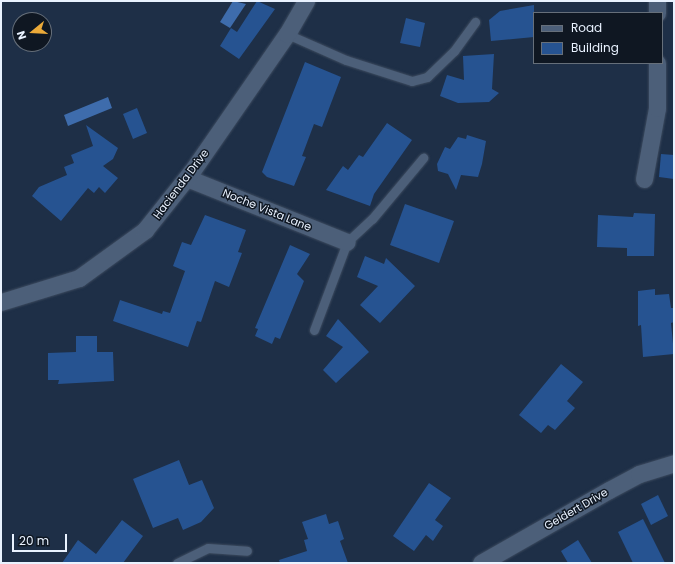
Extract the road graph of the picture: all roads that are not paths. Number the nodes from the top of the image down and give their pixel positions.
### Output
1 (306, 1) edge
2 (657, 1) edge
3 (657, 12) edge
4 (475, 22) dead end
5 (287, 34) junction
6 (657, 64) edge
7 (423, 158) dead end
8 (187, 178) junction
9 (644, 179) dead end
10 (347, 242) junction
11 (1, 302) edge
12 (314, 330) dead end
13 (674, 463) edge
14 (246, 551) dead end
15 (177, 563) edge
16 (481, 563) edge

1 - 5 street, Hacienda Drive
2 - 3 street
4 - 5 lane
5 - 8 street, Hacienda Drive
6 - 9 street
7 - 10 lane
8 - 10 street, Noche Vista Lane
8 - 11 street, Hacienda Drive
10 - 12 lane
13 - 16 street, Geldert Drive
14 - 15 lane

